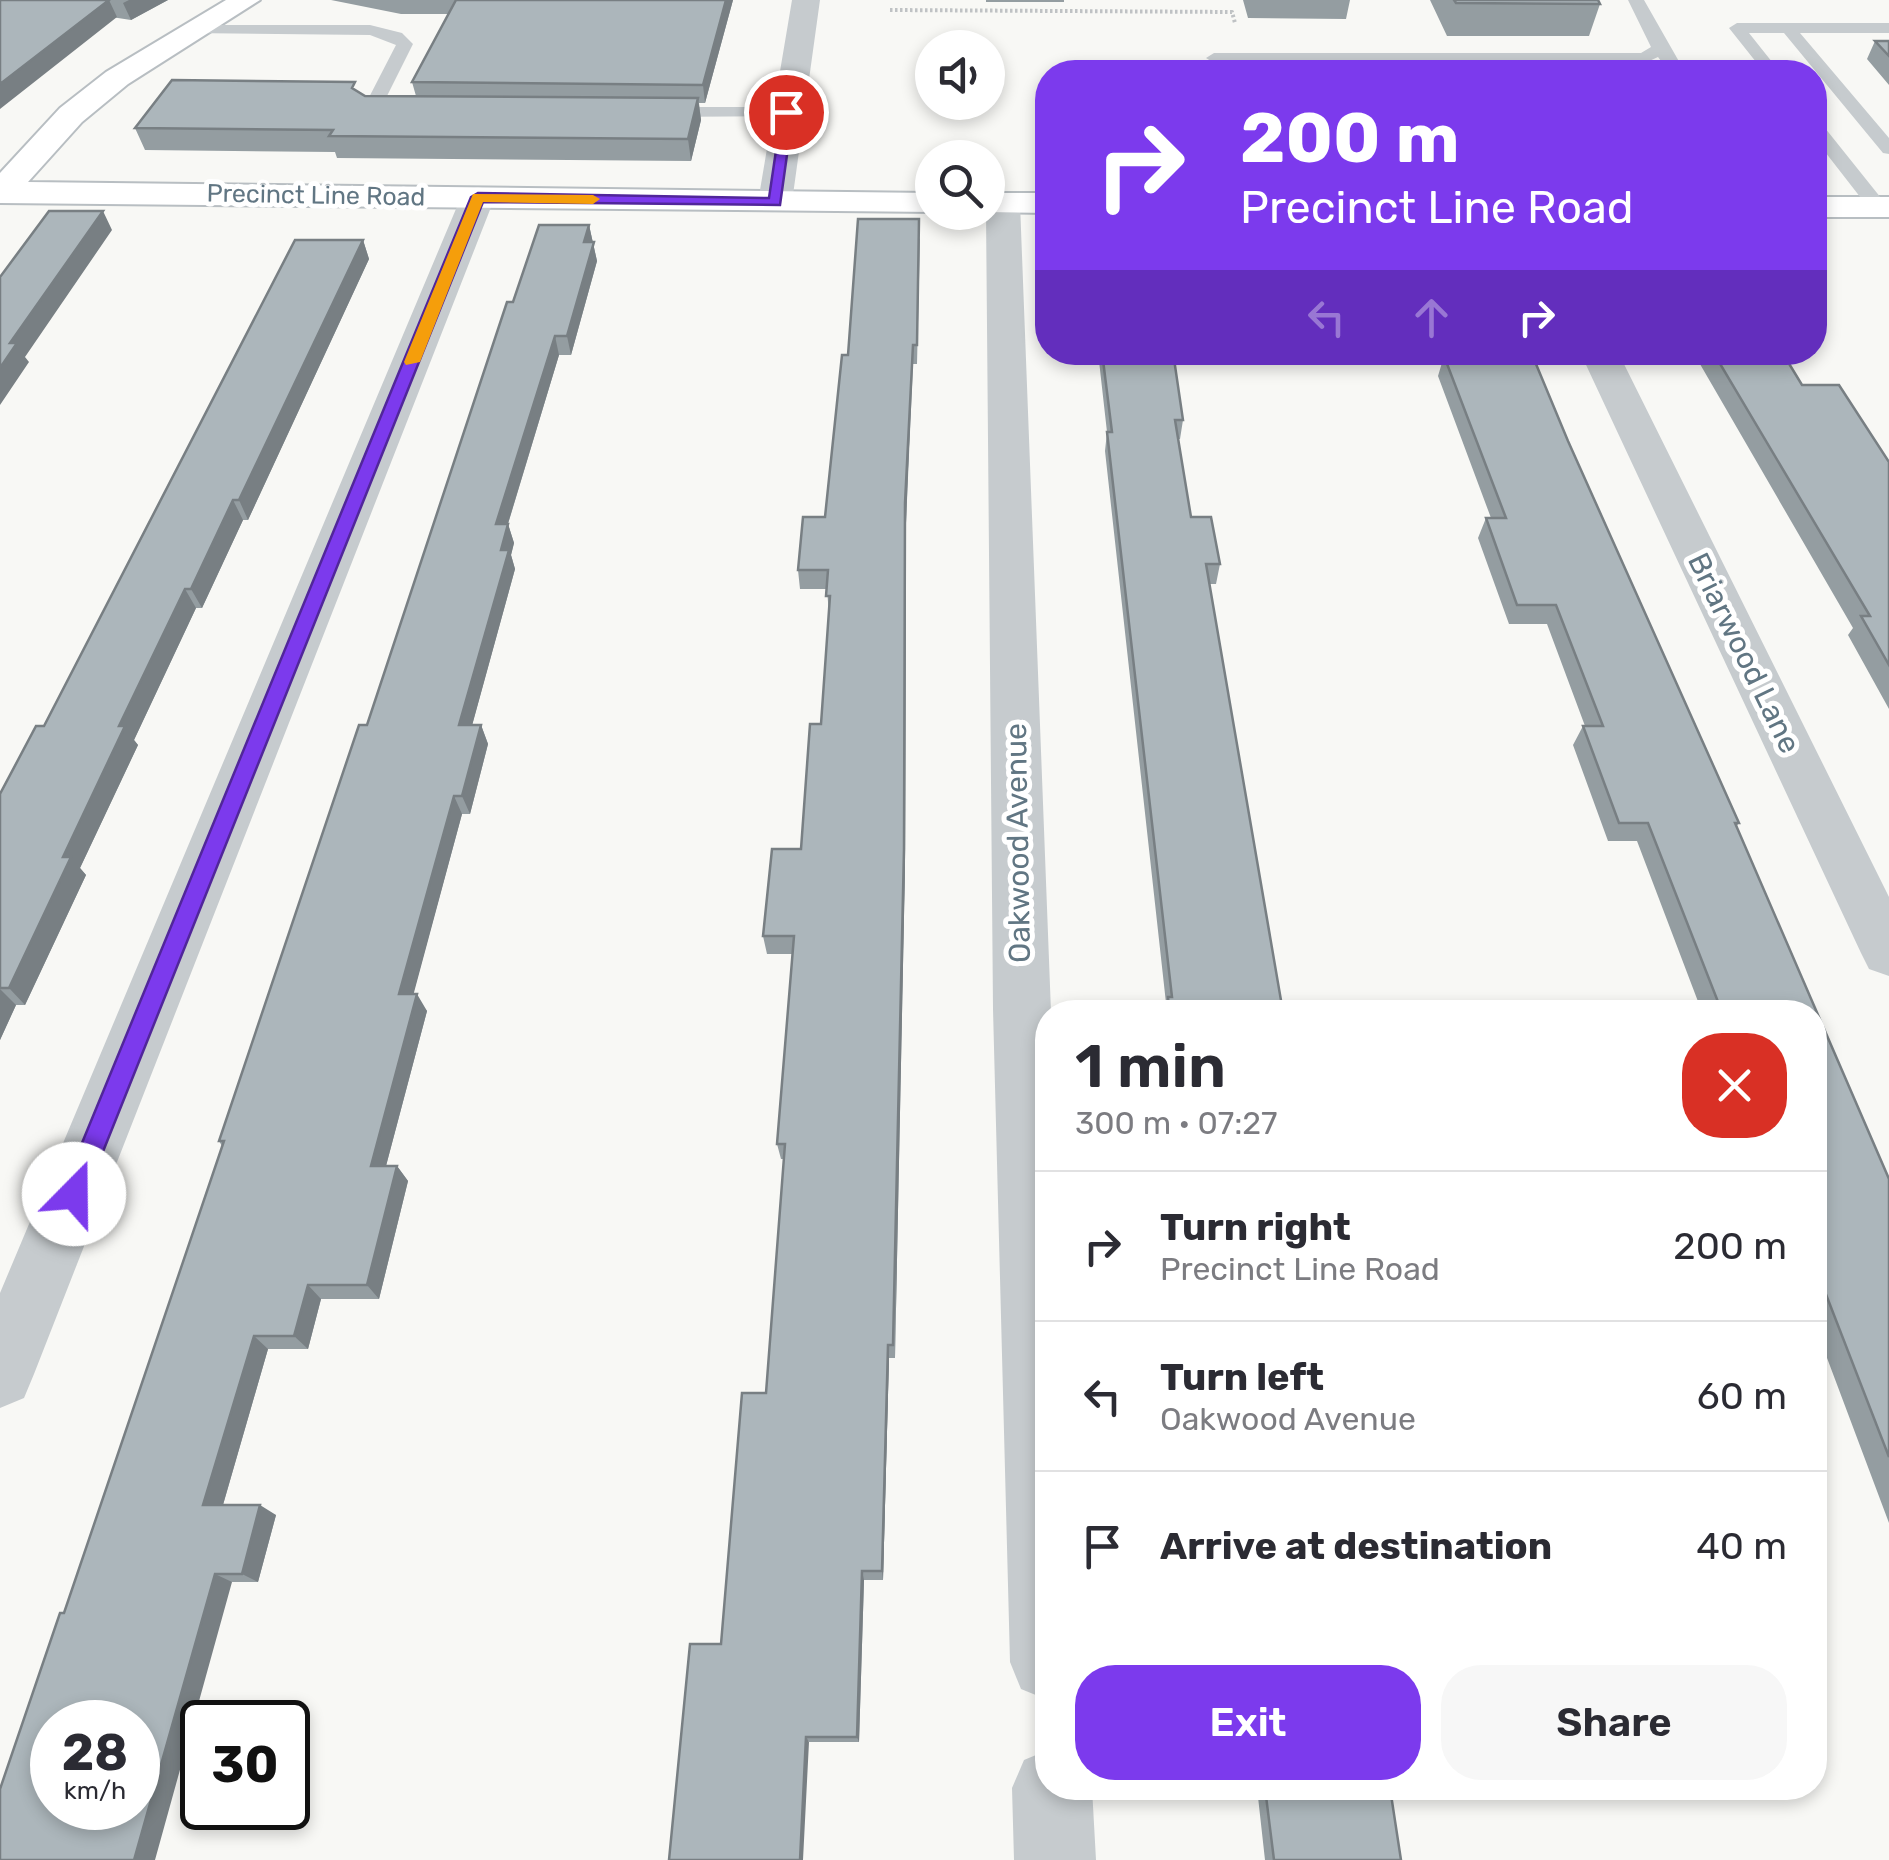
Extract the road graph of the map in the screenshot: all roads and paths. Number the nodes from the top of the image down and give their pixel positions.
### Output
1 (246, 0) edge
2 (806, 0) edge
3 (1636, 0) edge
4 (890, 10) dead end
5 (1788, 28) junction
6 (1889, 28) edge
7 (195, 30) junction
8 (1239, 35) dead end
9 (1660, 48) junction
10 (1214, 58) dead end
11 (1448, 58) junction
12 (1439, 60) edge
13 (1668, 60) edge
14 (1762, 60) edge
15 (1814, 60) edge
16 (1827, 75) edge
17 (1827, 96) edge
18 (1844, 96) junction
19 (408, 110) edge
20 (646, 112) edge
21 (786, 112) junction
22 (1827, 141) edge
23 (1889, 150) edge
24 (0, 192) edge
25 (478, 197) junction
26 (775, 202) junction
27 (915, 203) edge
28 (1013, 203) edge
29 (1827, 206) edge
30 (1883, 207) edge
31 (1604, 365) edge
32 (1889, 954) edge
33 (1035, 1336) edge
34 (0, 1374) edge
35 (1052, 1800) edge
36 (1055, 1860) edge

1 - 7 main road
2 - 21 street
3 - 9 lane
4 - 8 path
5 - 6 lane
5 - 14 lane
5 - 15 lane
7 - 19 lane
7 - 24 main road
9 - 11 lane
9 - 13 lane
10 - 11 lane
11 - 12 lane
16 - 18 lane
17 - 18 lane
18 - 23 lane
20 - 21 lane
21 - 26 street
22 - 30 lane
24 - 25 main road, Precinct Line Road
25 - 26 main road, Precinct Line Road
25 - 34 street
26 - 27 main road, Precinct Line Road
28 - 33 street, Oakwood Avenue
29 - 30 main road
31 - 32 street, Briarwood Lane
35 - 36 street

